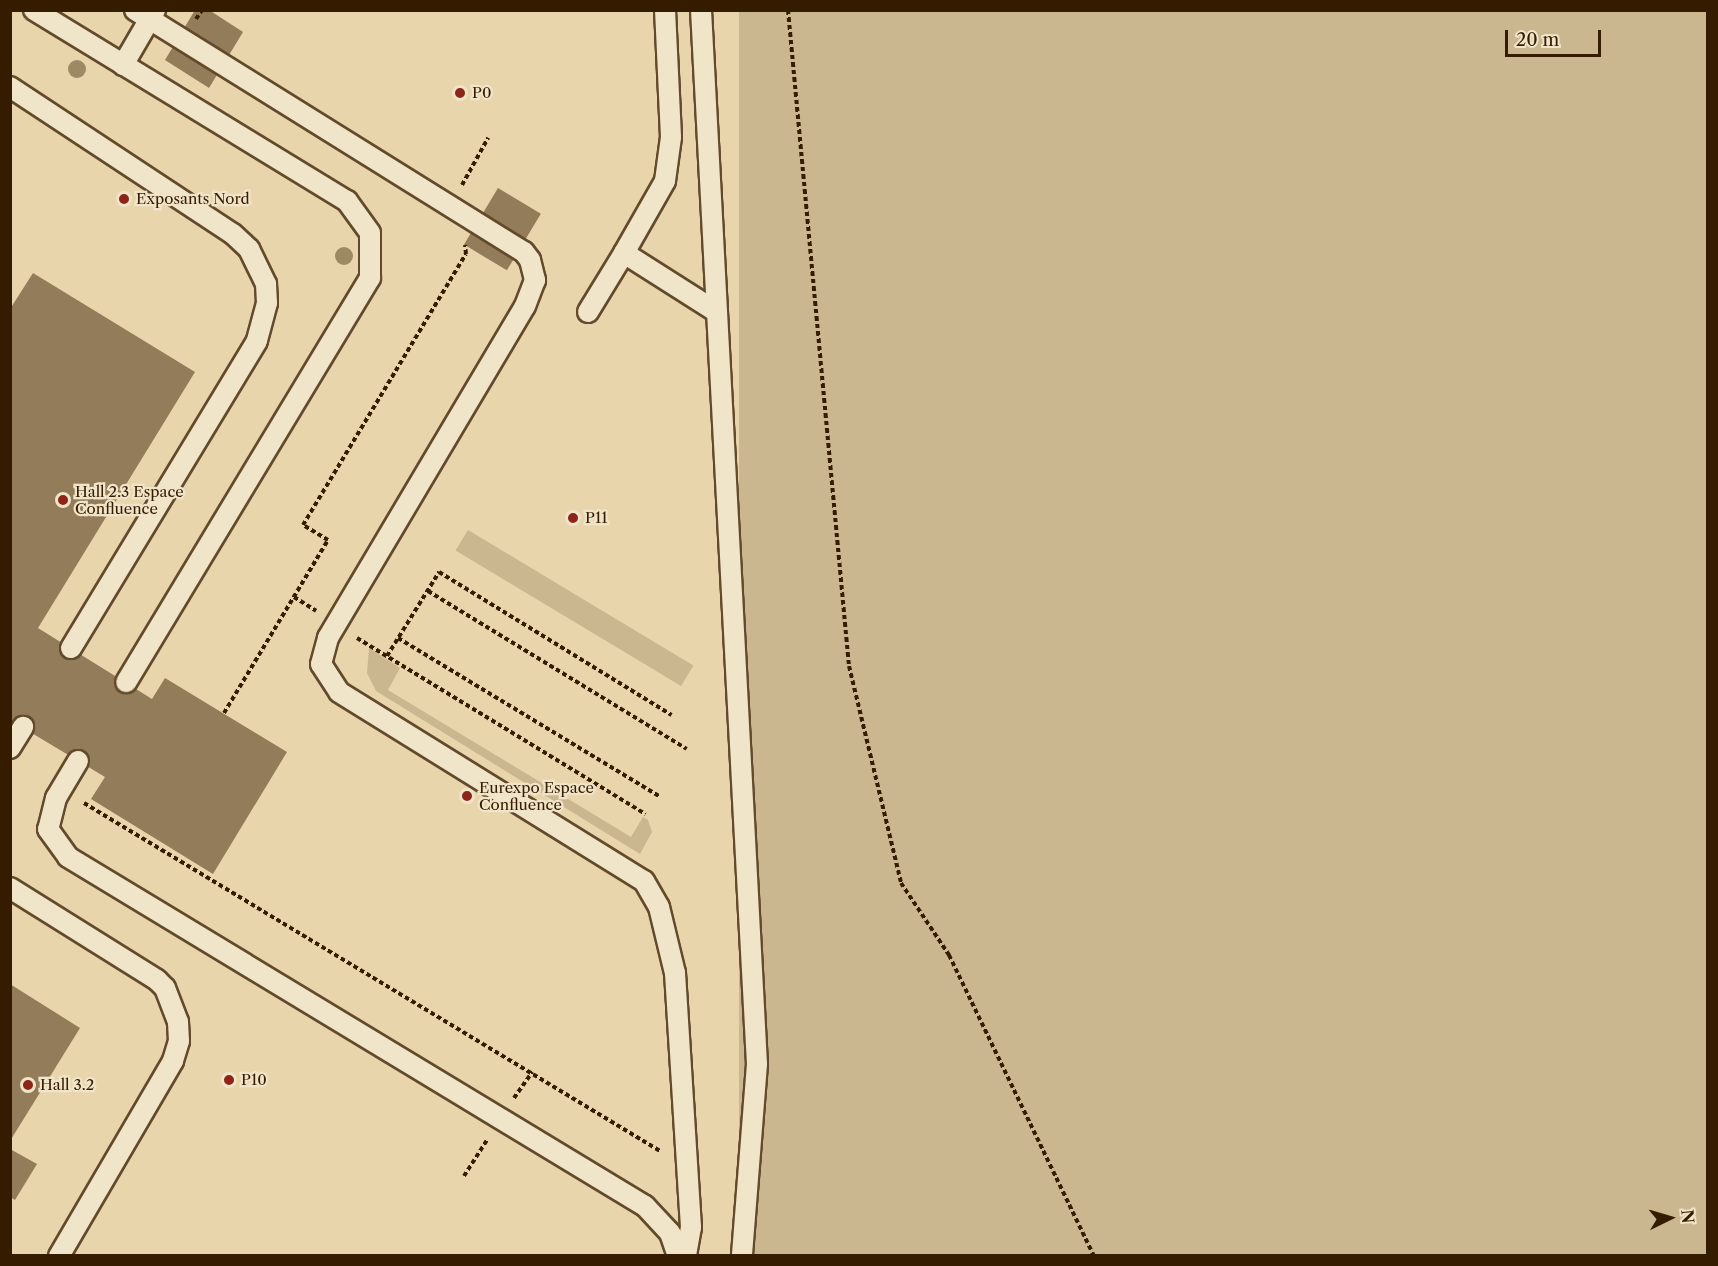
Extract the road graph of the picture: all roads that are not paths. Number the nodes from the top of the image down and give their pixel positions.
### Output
1 (34, 10) edge
2 (665, 10) edge
3 (701, 10) edge
4 (147, 13) edge
5 (123, 64) junction
6 (10, 87) edge
7 (624, 253) junction
8 (588, 312) dead end
9 (717, 312) junction
10 (71, 648) dead end
11 (126, 682) dead end
12 (23, 727) dead end
13 (10, 748) edge
14 (78, 761) dead end
15 (10, 888) edge
16 (59, 1256) edge
17 (678, 1256) edge
18 (686, 1256) edge
19 (742, 1256) edge

1 - 5 lane
2 - 7 lane
3 - 9 lane
4 - 5 lane
4 - 18 lane
5 - 11 lane
6 - 10 lane
7 - 8 lane
7 - 9 lane
9 - 19 lane
12 - 13 lane
14 - 17 lane
15 - 16 lane

